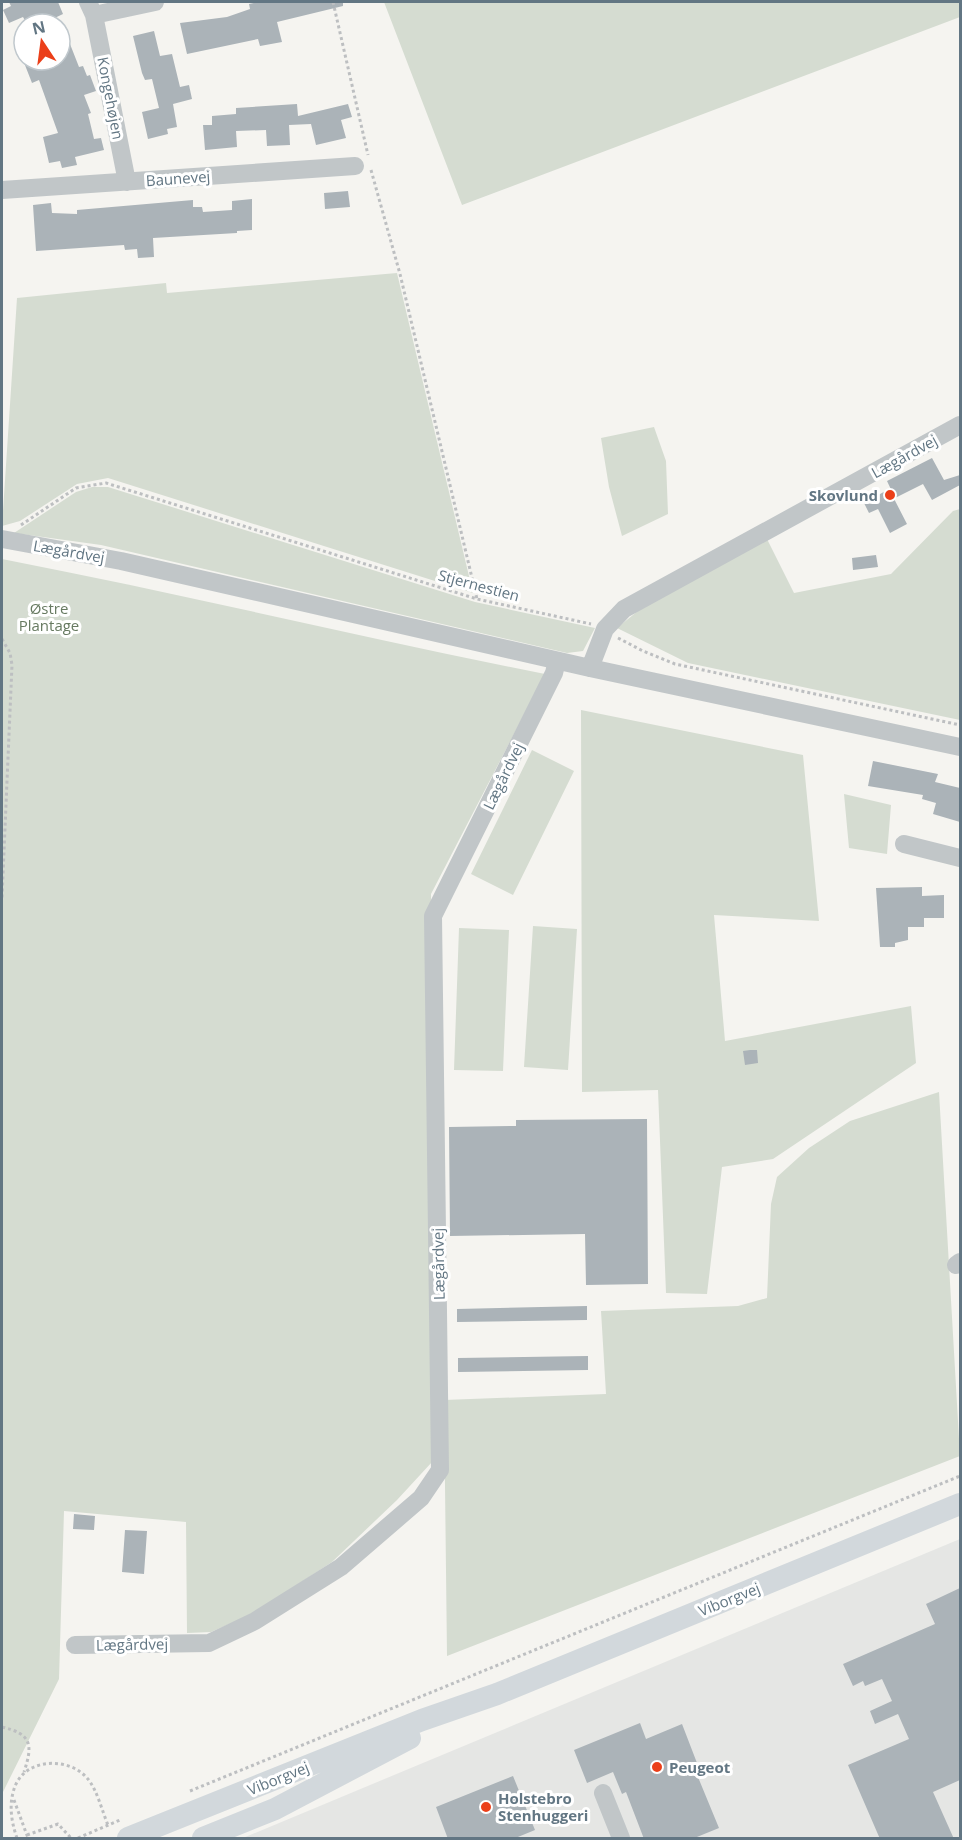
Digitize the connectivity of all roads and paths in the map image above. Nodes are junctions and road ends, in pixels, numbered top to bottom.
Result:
1 (155, 2) edge
2 (333, 2) edge
3 (91, 8) edge
4 (355, 166) dead end
5 (127, 182) junction
6 (2, 190) edge
7 (960, 425) edge
8 (8, 533) edge
9 (477, 599) junction
10 (605, 629) junction
11 (2, 639) edge
12 (557, 661) junction
13 (590, 669) junction
14 (960, 725) edge
15 (960, 747) edge
16 (904, 844) dead end
17 (960, 858) edge
18 (2, 898) edge
19 (960, 1476) edge
20 (960, 1504) edge
21 (75, 1645) dead end
22 (496, 1694) junction
23 (2, 1727) edge
24 (23, 1774) junction
25 (269, 1781) junction
26 (185, 1793) dead end
27 (603, 1793) dead end
28 (14, 1796) junction
29 (130, 1815) dead end
30 (108, 1824) junction
31 (27, 1837) edge
32 (17, 1839) edge
33 (71, 1839) edge
34 (78, 1839) edge
35 (128, 1839) edge
36 (167, 1839) edge
37 (203, 1839) edge
38 (621, 1839) edge

1 - 3 street, Kongehøjen
2 - 9 path
3 - 5 street, Kongehøjen
4 - 5 street, Baunevej
5 - 6 street, Baunevej
7 - 10 street, Lægårdvej
8 - 9 path, Stjernestien
8 - 12 street, Lægårdvej
9 - 10 path, Stjernestien
10 - 13 street, Lægårdvej
10 - 14 path, Stjernestien
11 - 18 path
12 - 13 street, Lægårdvej
12 - 21 street, Lægårdvej
13 - 15 street, Lægårdvej
16 - 17 street
19 - 26 path
20 - 22 main road, Viborgvej
22 - 25 main road, Viborgvej
22 - 37 main road, Viborgvej
23 - 24 path
24 - 28 path
24 - 30 path
25 - 35 main road, Viborgvej
25 - 36 main road
27 - 38 street
28 - 31 path
28 - 32 path
29 - 30 path
30 - 34 path
31 - 33 path

